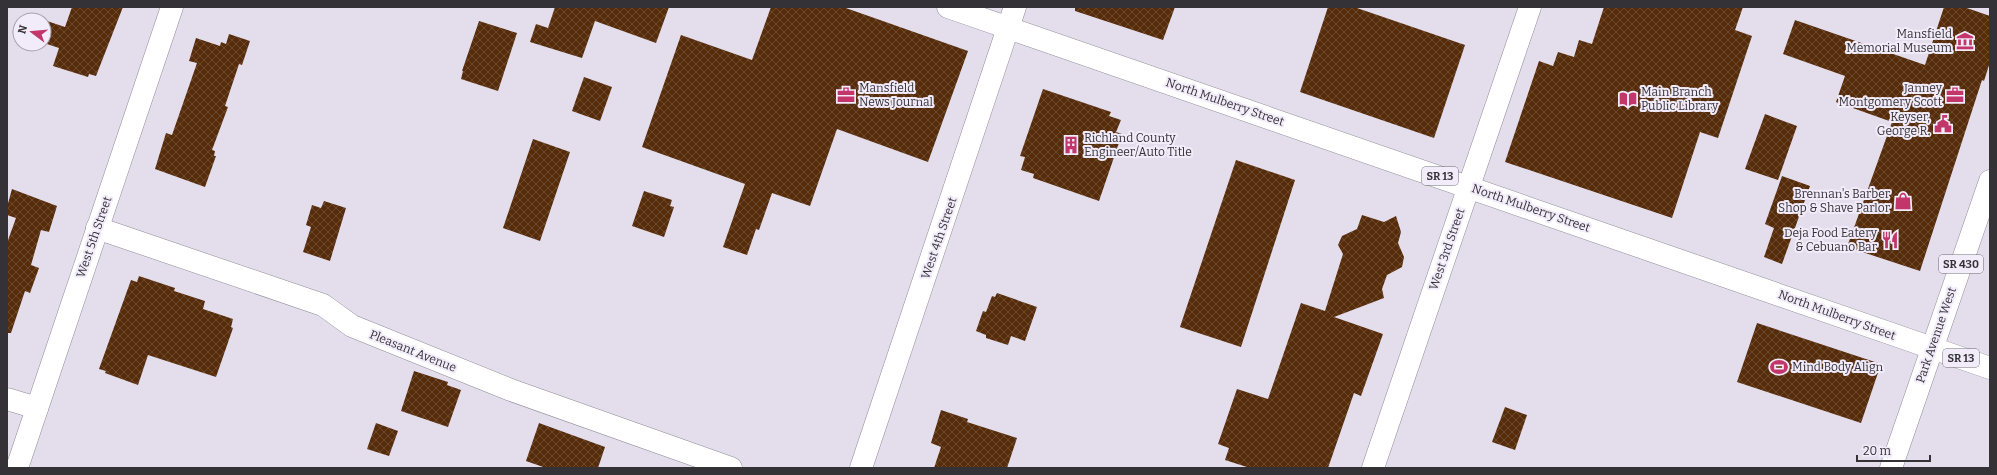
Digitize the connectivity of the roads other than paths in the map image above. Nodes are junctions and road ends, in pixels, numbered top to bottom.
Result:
1 (172, 7) edge
2 (948, 7) edge
3 (1016, 7) edge
4 (1530, 7) edge
5 (1009, 28) junction
6 (1990, 181) edge
7 (1469, 186) junction
8 (98, 228) junction
9 (1931, 348) junction
10 (1990, 368) edge
11 (7, 399) edge
12 (37, 408) junction
13 (17, 468) edge
14 (731, 468) edge
15 (861, 468) edge
16 (1373, 468) edge
17 (1891, 468) edge

1 - 8 main road, West 5th Street
2 - 5 main road, North Mulberry Street / SR 13
3 - 5 main road, West 4th Street
4 - 7 main road, West 3rd Street
5 - 7 main road, North Mulberry Street / SR 13
5 - 15 main road, West 4th Street
6 - 9 main road, Park Avenue West / SR 430
7 - 9 main road, North Mulberry Street / SR 13
7 - 16 main road, West 3rd Street
8 - 12 main road, West 5th Street
8 - 14 main road, Pleasant Avenue
9 - 10 main road, SR 13
9 - 17 main road, Park Avenue West / SR 430
11 - 12 main road
12 - 13 main road, West 5th Street

